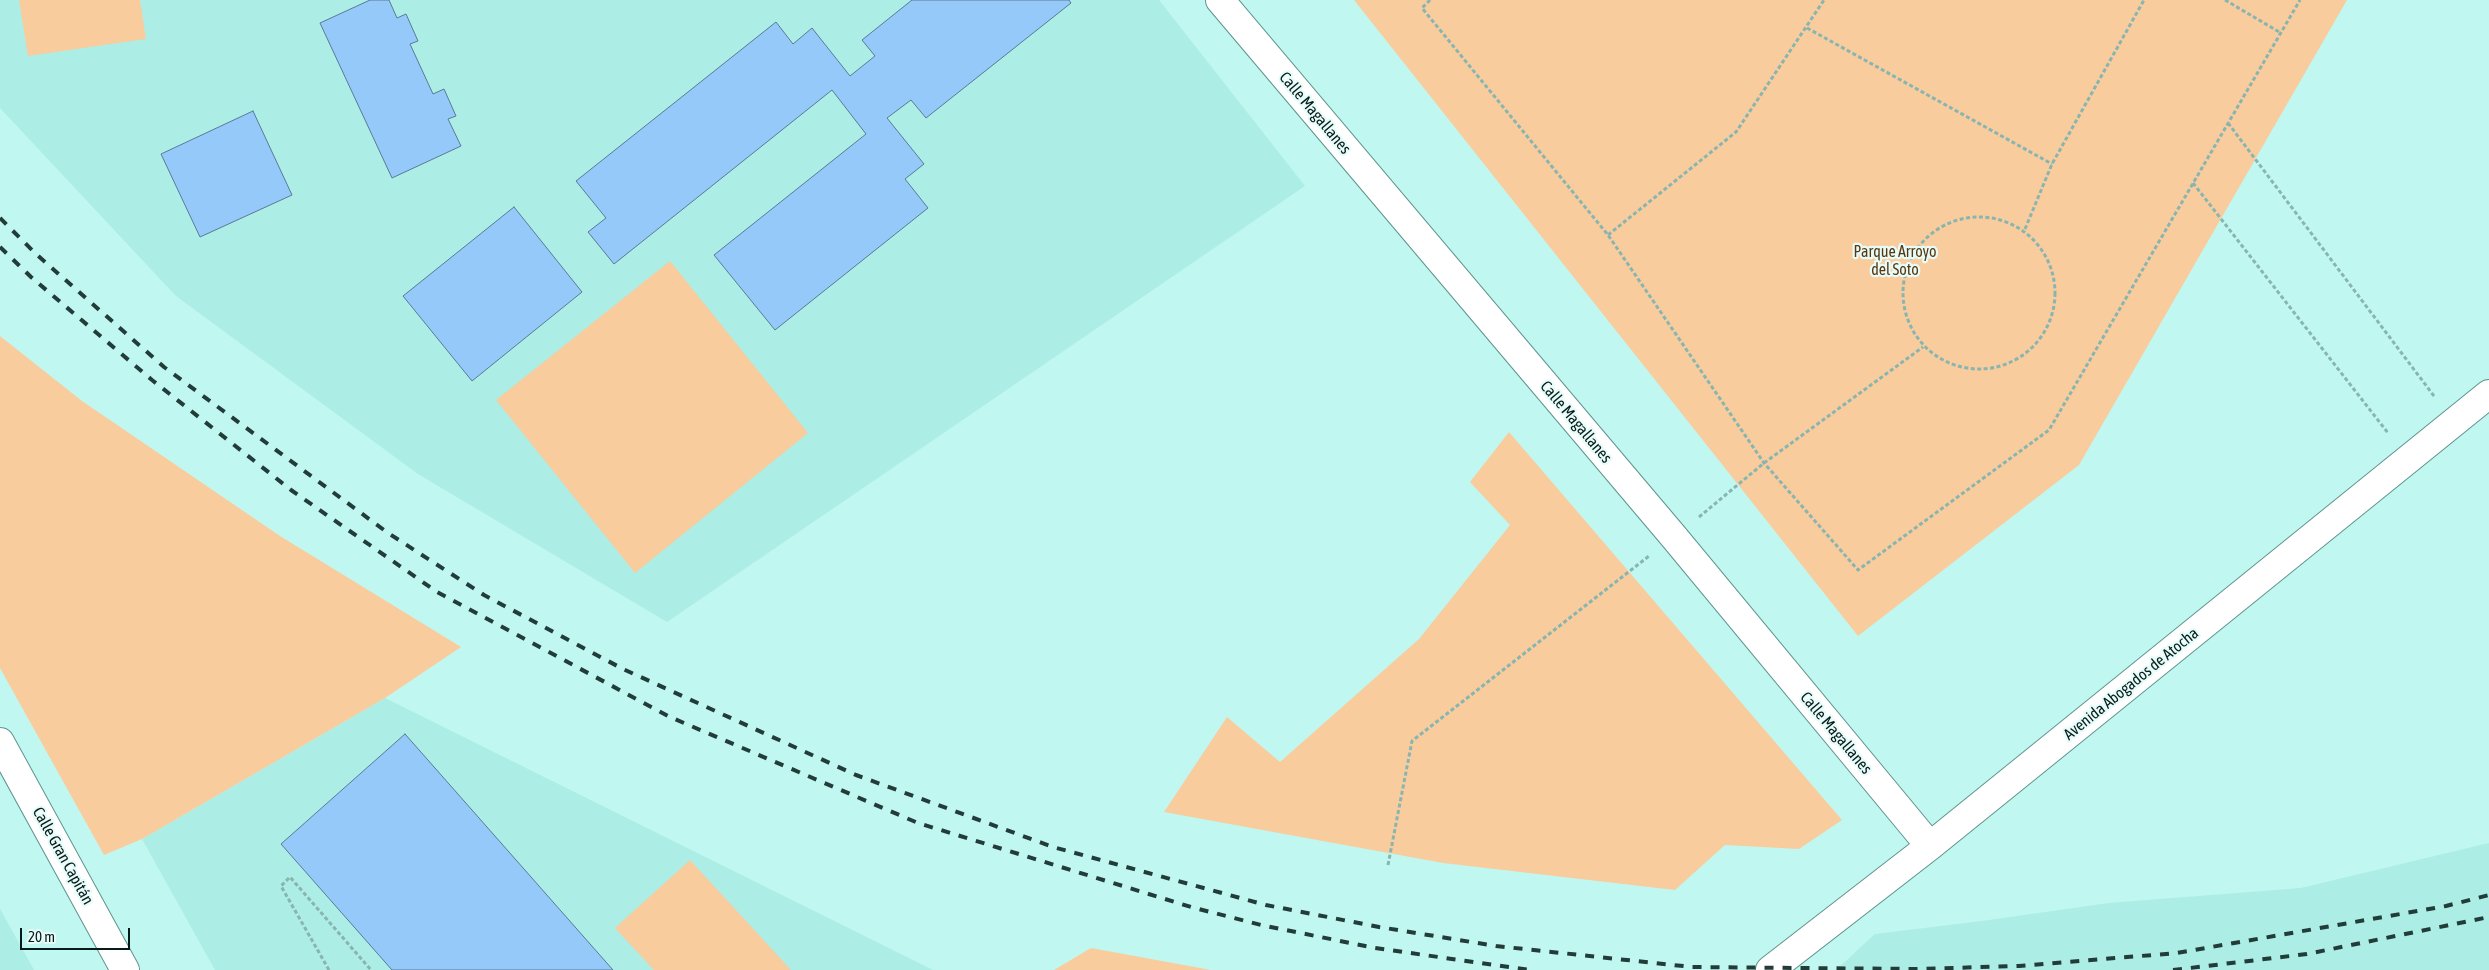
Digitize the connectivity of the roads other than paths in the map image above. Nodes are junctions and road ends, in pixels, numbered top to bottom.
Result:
1 (1220, 0) edge
2 (2489, 394) edge
3 (2, 752) edge
4 (1930, 846) junction
5 (125, 970) edge
6 (1770, 970) edge

1 - 4 street, Calle Magallanes
2 - 4 street, Avenida Abogados de Atocha
3 - 5 street, Calle Gran Capitán
4 - 6 street, Avenida Abogados de Atocha

